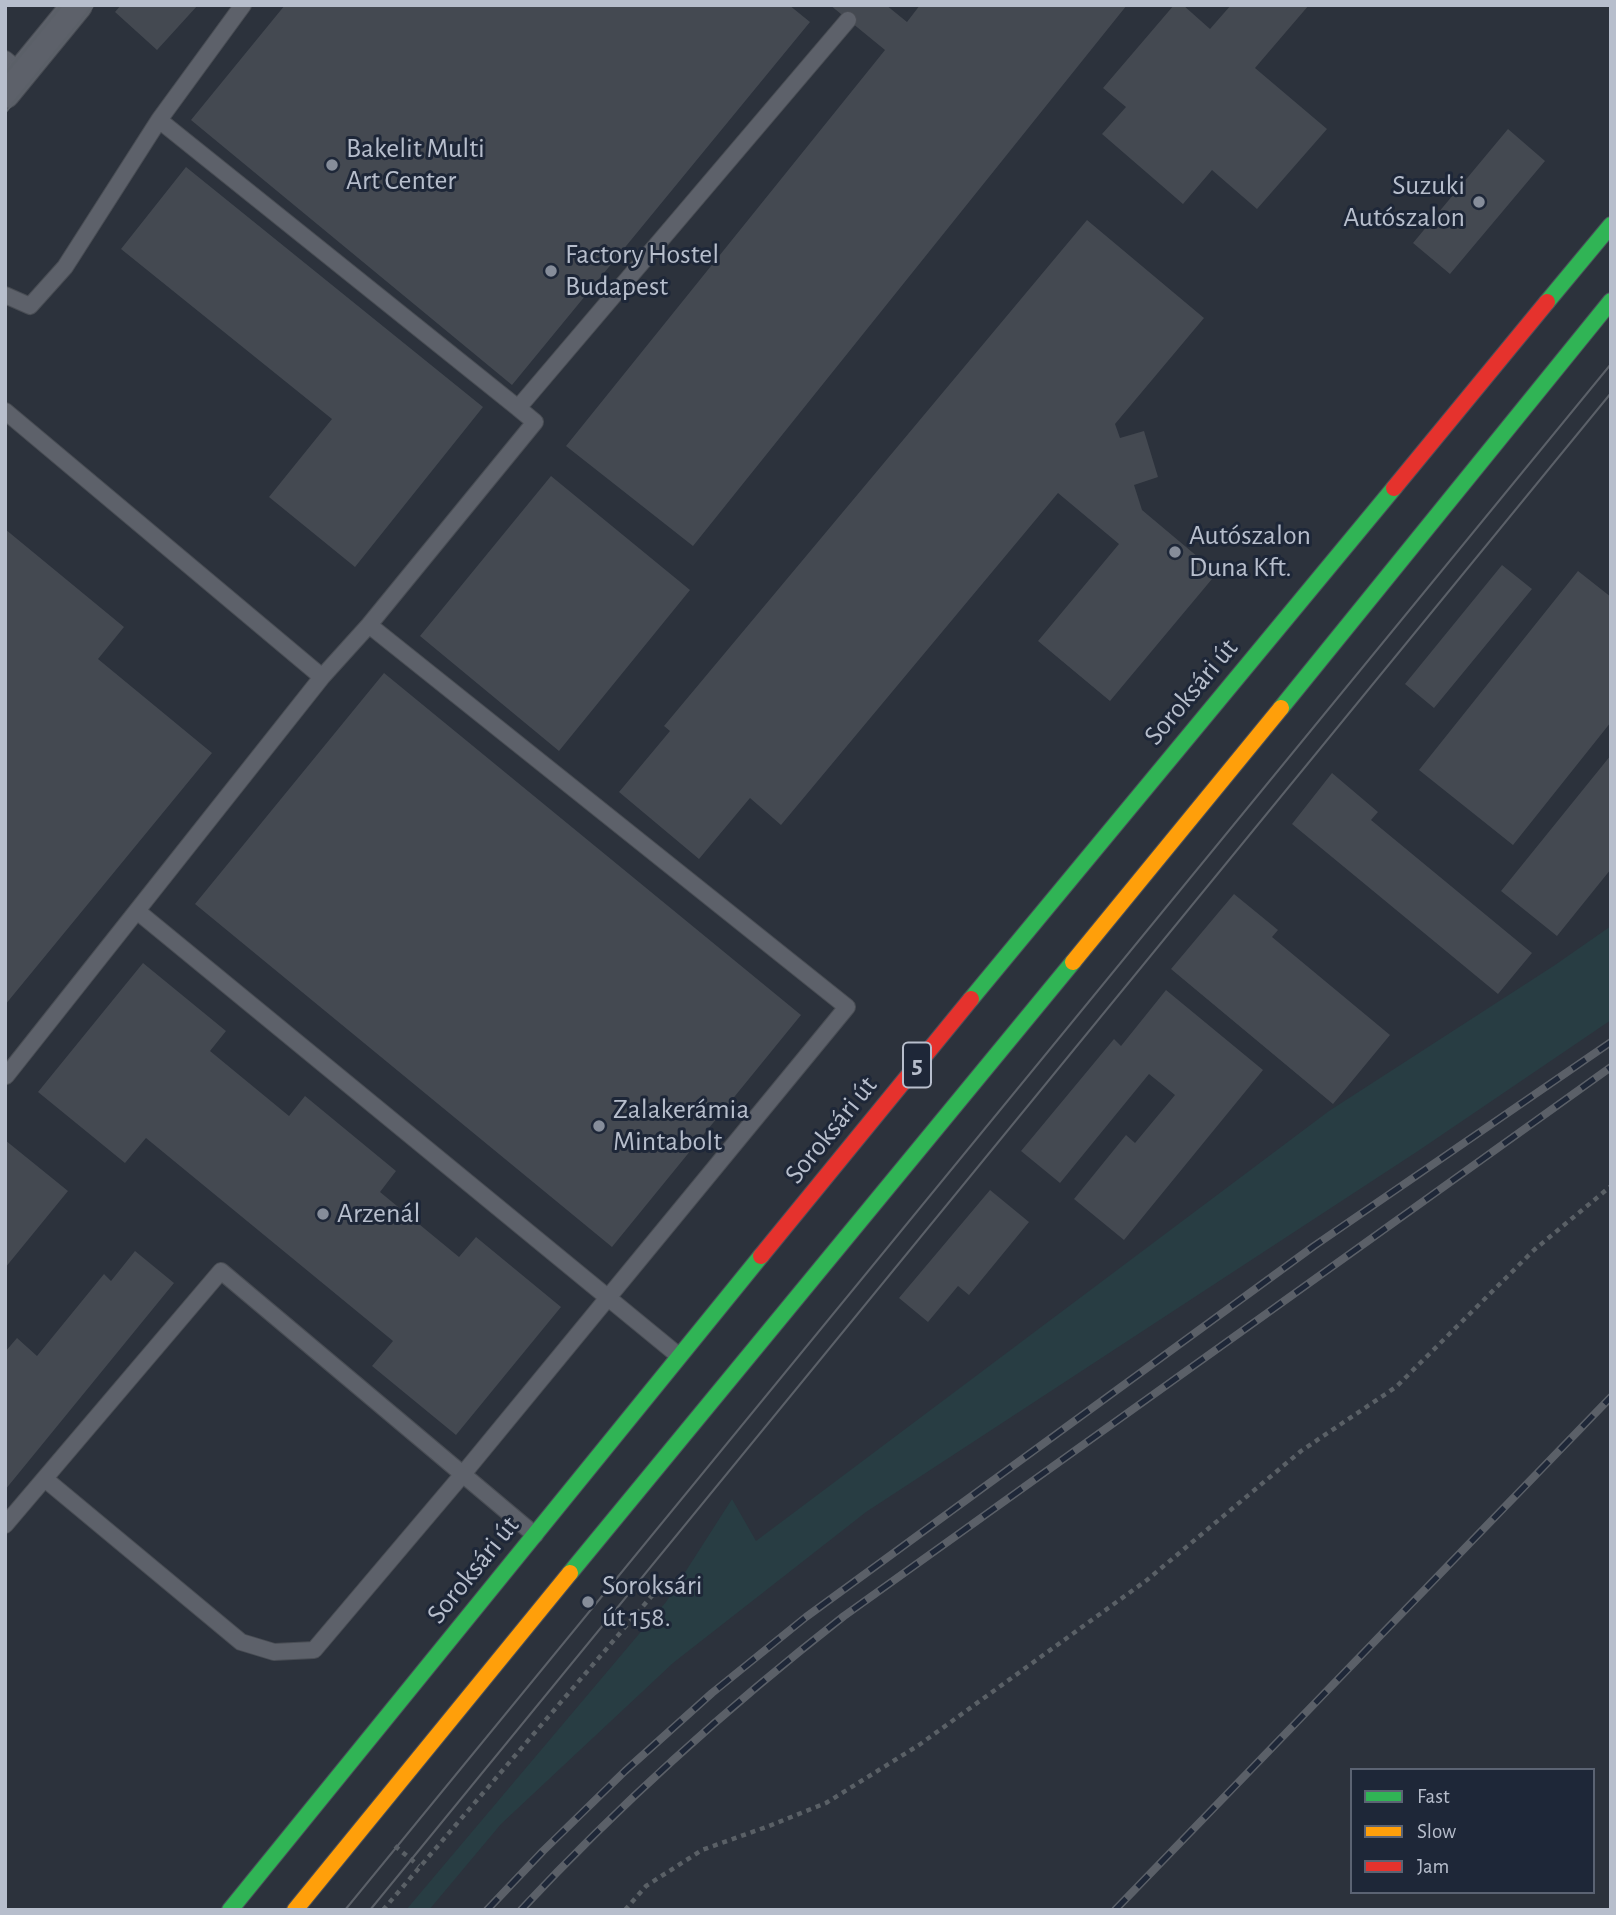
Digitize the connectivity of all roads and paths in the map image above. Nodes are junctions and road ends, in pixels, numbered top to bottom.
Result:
1 (77, 5) edge
2 (243, 5) edge
3 (848, 20) dead end
4 (11, 75) edge
5 (159, 120) junction
6 (1611, 225) edge
7 (5, 295) edge
8 (1611, 301) edge
9 (518, 408) junction
10 (5, 411) edge
11 (369, 625) junction
12 (322, 677) junction
13 (137, 911) junction
14 (6, 1076) edge
15 (1611, 1186) edge
16 (608, 1299) junction
17 (679, 1356) junction
18 (463, 1475) junction
19 (45, 1479) junction
20 (5, 1525) edge
21 (535, 1535) junction
22 (656, 1591) dead end
23 (390, 1842) dead end
24 (419, 1866) junction
25 (230, 1910) edge
26 (295, 1910) edge
27 (383, 1910) edge
28 (625, 1910) edge

1 - 4 street
2 - 5 lane
3 - 9 lane
5 - 7 lane
5 - 9 lane
6 - 17 main road, Soroksári út / 5
8 - 26 main road, 5
9 - 11 lane
10 - 12 lane
11 - 12 lane
11 - 16 lane
12 - 13 lane
13 - 14 lane
13 - 16 lane
15 - 28 path
16 - 17 lane
16 - 18 lane
17 - 21 main road, Soroksári út / 5
18 - 19 lane
18 - 19 lane
18 - 21 lane
19 - 20 lane
21 - 25 main road, Soroksári út / 5
22 - 24 path
23 - 24 path
24 - 27 path

